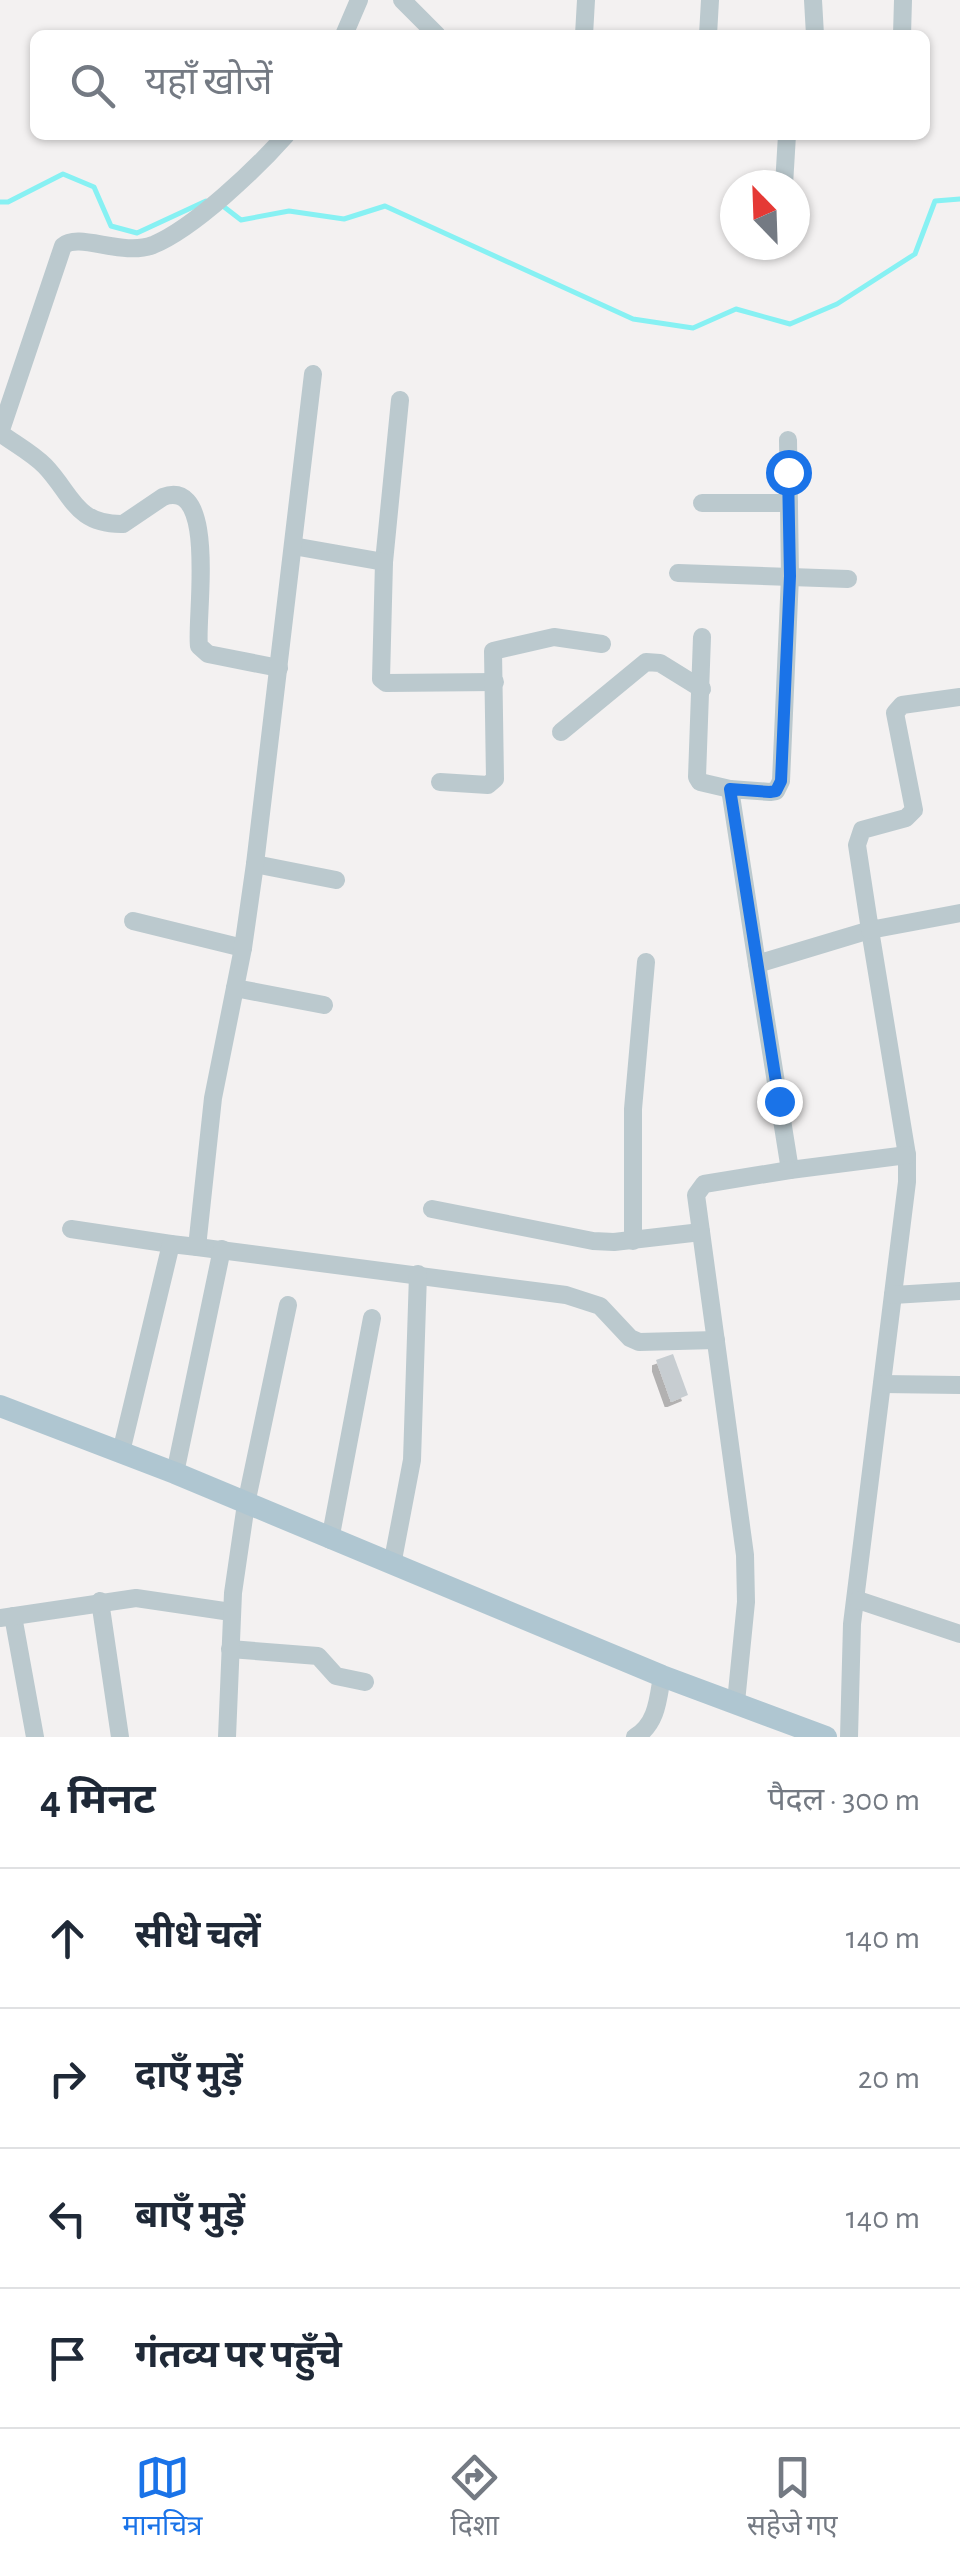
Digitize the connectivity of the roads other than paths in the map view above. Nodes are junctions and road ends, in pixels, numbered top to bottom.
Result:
1 (360, 0) edge
2 (402, 0) edge
3 (586, 0) edge
4 (710, 0) edge
5 (813, 0) edge
6 (902, 0) edge
7 (346, 30) edge
8 (432, 30) edge
9 (584, 30) edge
10 (708, 30) edge
11 (815, 30) edge
12 (902, 30) edge
13 (282, 140) edge
14 (787, 140) edge
15 (785, 170) edge
16 (313, 374) dead end
17 (400, 400) dead end
18 (788, 440) dead end
19 (702, 503) dead end
20 (789, 503) junction
21 (293, 546) junction
22 (384, 562) junction
23 (678, 573) dead end
24 (790, 576) junction
25 (848, 579) dead end
26 (702, 637) dead end
27 (602, 644) dead end
28 (278, 668) junction
29 (495, 682) junction
30 (702, 689) junction
31 (960, 697) edge
32 (561, 732) dead end
33 (440, 782) dead end
34 (730, 789) junction
35 (255, 864) junction
36 (336, 880) dead end
37 (960, 913) edge
38 (133, 922) dead end
39 (870, 930) junction
40 (243, 948) junction
41 (646, 962) dead end
42 (757, 964) junction
43 (236, 988) junction
44 (324, 1005) dead end
45 (907, 1155) junction
46 (790, 1170) junction
47 (432, 1209) dead end
48 (72, 1229) dead end
49 (701, 1232) junction
50 (634, 1240) junction
51 (171, 1244) junction
52 (197, 1248) junction
53 (222, 1249) junction
54 (418, 1274) junction
55 (960, 1290) edge
56 (892, 1295) junction
57 (288, 1305) dead end
58 (372, 1318) dead end
59 (716, 1340) junction
60 (882, 1384) junction
61 (960, 1385) edge
62 (0, 1406) edge
63 (121, 1452) junction
64 (174, 1473) junction
65 (246, 1504) junction
66 (330, 1540) junction
67 (392, 1566) junction
68 (858, 1600) junction
69 (100, 1601) junction
70 (231, 1612) junction
71 (6, 1617) edge
72 (960, 1634) edge
73 (230, 1649) junction
74 (662, 1676) junction
75 (365, 1682) dead end
76 (736, 1702) junction
77 (35, 1737) edge
78 (120, 1737) edge
79 (228, 1737) edge
80 (635, 1737) edge
81 (826, 1737) edge
82 (849, 1737) edge

1 - 7 street
2 - 8 street
3 - 9 street
4 - 10 street
5 - 11 street
6 - 12 street
13 - 28 street
14 - 15 street
16 - 21 street
17 - 22 street
18 - 20 street
19 - 20 street
20 - 24 street
21 - 22 street
21 - 28 street
22 - 29 street
23 - 24 street
24 - 25 street
24 - 34 street
26 - 30 street
27 - 29 street
28 - 35 street
29 - 33 street
30 - 32 street
30 - 34 street
31 - 39 street
34 - 42 street
35 - 36 street
35 - 40 street
37 - 39 street
38 - 40 street
39 - 42 street
39 - 45 street
40 - 43 street
41 - 50 street
42 - 46 street
43 - 44 street
43 - 52 street
45 - 46 street
45 - 56 street
46 - 49 street
47 - 50 street
48 - 51 street
49 - 50 street
49 - 59 street
51 - 52 street
51 - 63 street
52 - 53 street
53 - 54 street
53 - 64 street
54 - 59 street
54 - 67 street
55 - 56 street
56 - 60 street
57 - 65 street
58 - 66 street
59 - 76 street
60 - 61 street
60 - 68 street
62 - 63 main road
63 - 64 main road
64 - 65 main road
65 - 66 main road
65 - 70 street
66 - 67 main road
67 - 74 main road
68 - 72 street
68 - 82 street
69 - 70 street
69 - 71 street
69 - 78 street
70 - 73 street
71 - 77 street
73 - 75 street
73 - 79 street
74 - 76 main road
74 - 80 street
76 - 81 main road

